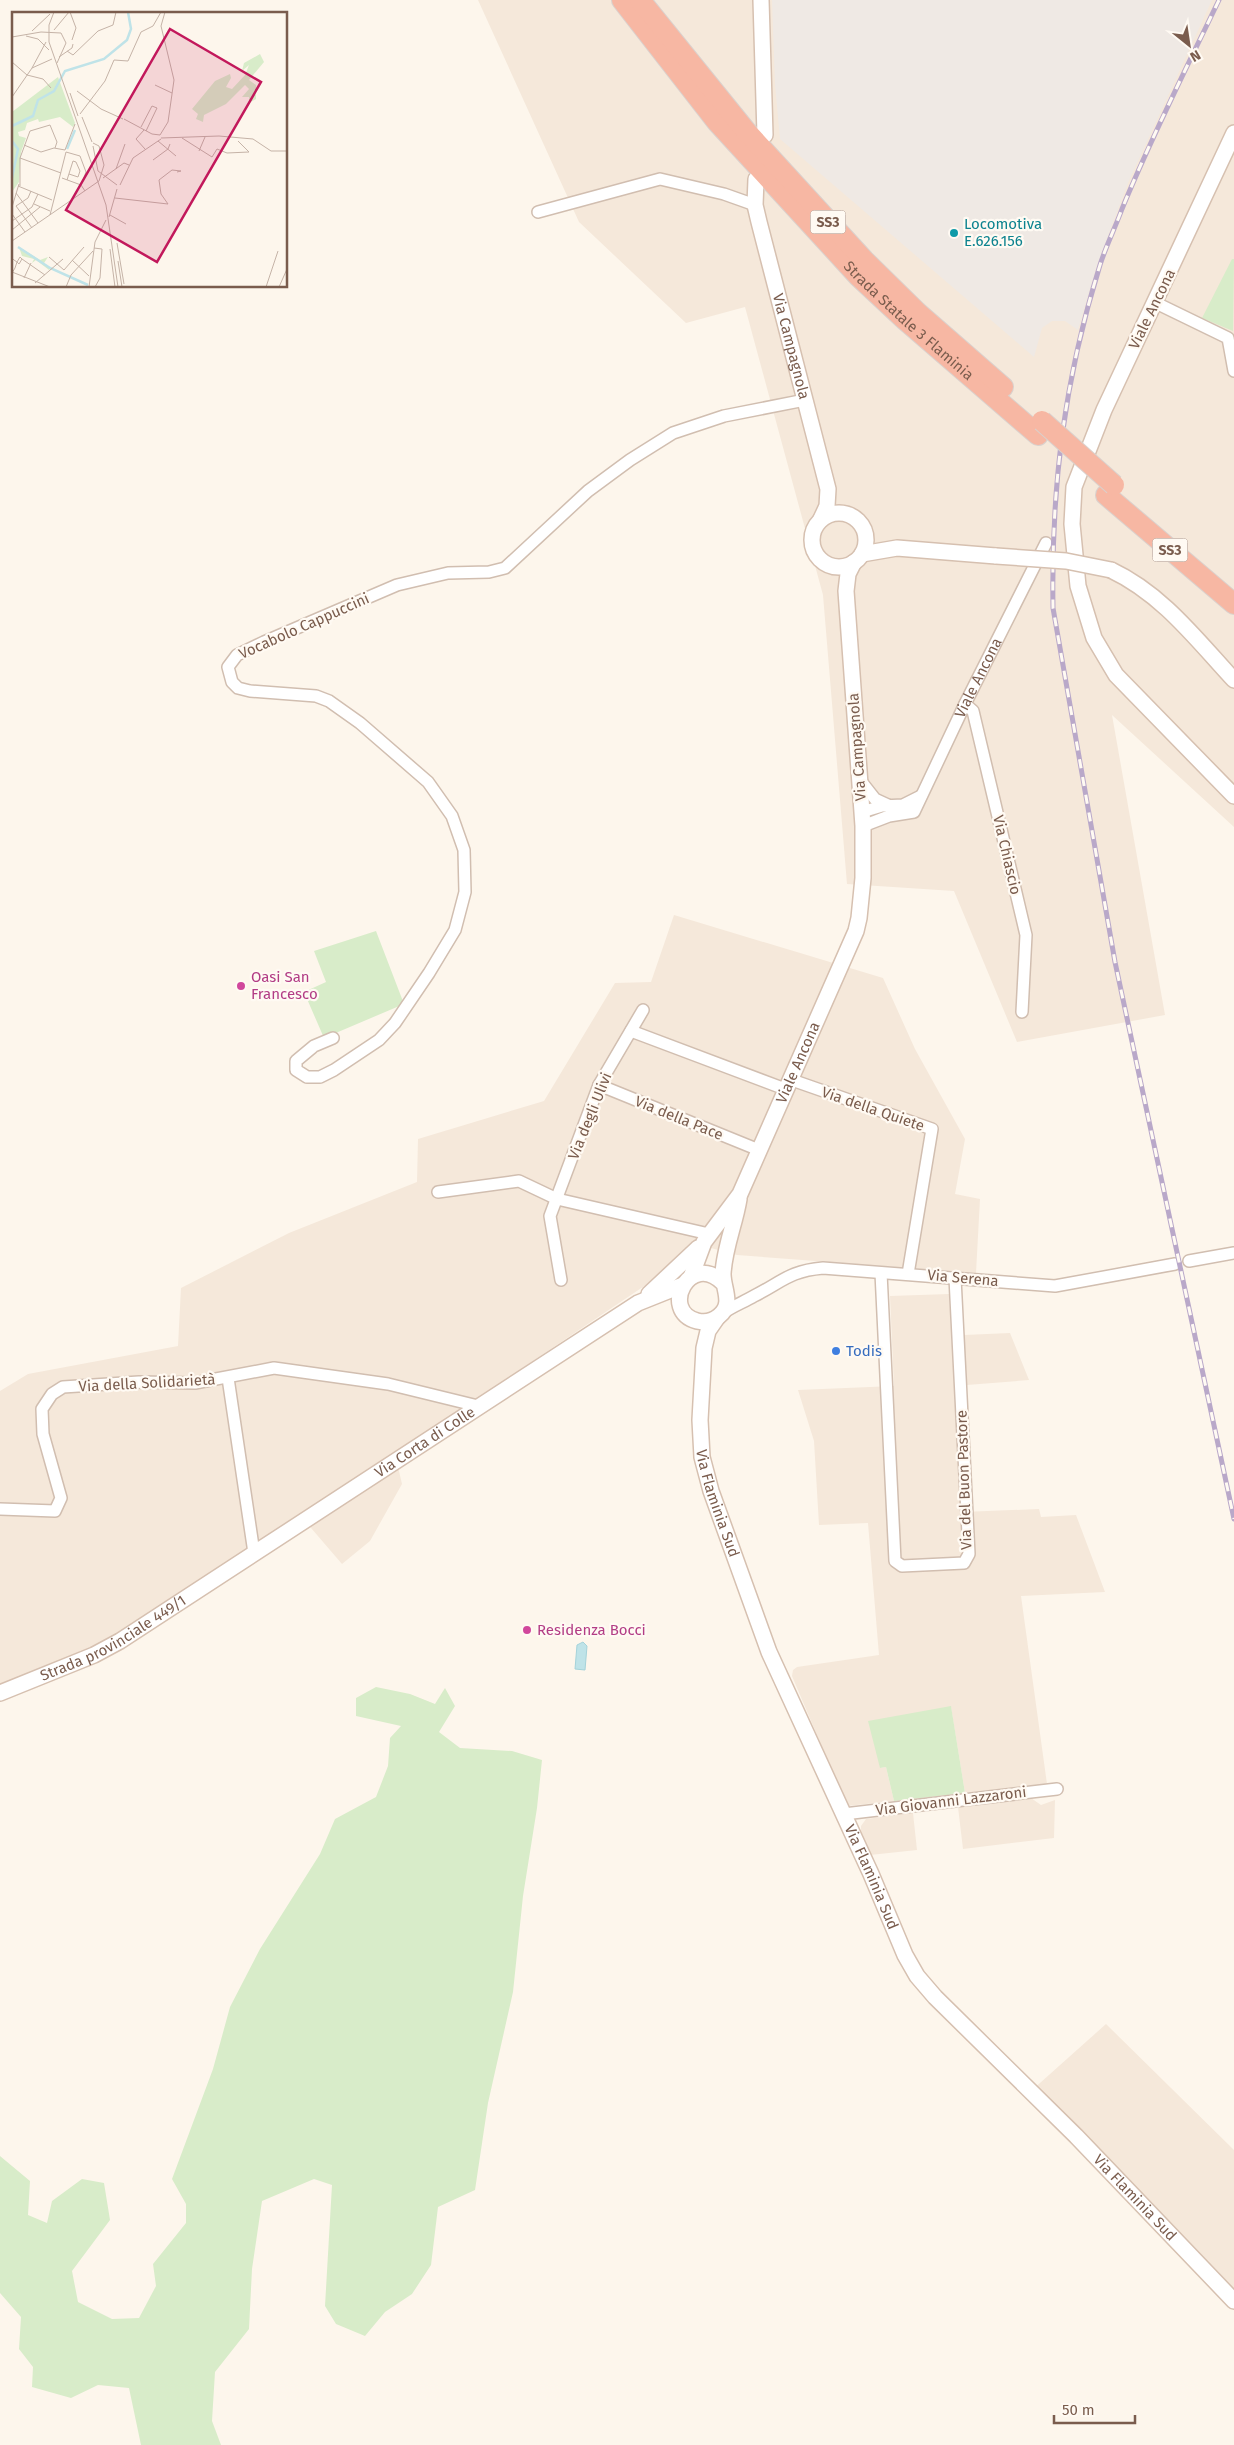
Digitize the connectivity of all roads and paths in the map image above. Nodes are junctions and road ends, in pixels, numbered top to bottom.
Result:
1 (610, 0) edge
2 (622, 0) edge
3 (640, 0) edge
4 (651, 0) edge
5 (761, 0) edge
6 (719, 98) junction
7 (717, 122) junction
8 (1234, 134) edge
9 (765, 135) dead end
10 (756, 179) dead end
11 (755, 204) junction
12 (538, 212) dead end
13 (1156, 303) junction
14 (1231, 337) edge
15 (1234, 371) edge
16 (805, 400) junction
17 (1040, 428) junction
18 (828, 489) junction
19 (1110, 490) junction
20 (850, 516) junction
21 (821, 520) junction
22 (865, 536) junction
23 (1046, 543) dead end
24 (897, 548) junction
25 (858, 558) junction
26 (834, 567) junction
27 (1234, 586) edge
28 (846, 591) junction
29 (1234, 604) edge
30 (1234, 680) edge
31 (965, 704) junction
32 (859, 778) junction
33 (921, 796) junction
34 (1234, 796) edge
35 (888, 805) junction
36 (914, 812) joint
37 (862, 819) junction
38 (856, 931) joint
39 (643, 1010) dead end
40 (1022, 1012) dead end
41 (631, 1031) junction
42 (333, 1038) dead end
43 (787, 1084) junction
44 (599, 1086) junction
45 (759, 1150) junction
46 (438, 1192) dead end
47 (740, 1194) junction
48 (556, 1199) junction
49 (732, 1233) junction
50 (710, 1234) junction
51 (1234, 1253) edge
52 (1189, 1261) dead end
53 (1175, 1264) dead end
54 (882, 1273) junction
55 (908, 1274) junction
56 (955, 1278) junction
57 (561, 1280) dead end
58 (687, 1281) junction
59 (725, 1286) junction
60 (756, 1296) junction
61 (633, 1306) junction
62 (681, 1308) junction
63 (720, 1315) junction
64 (694, 1320) junction
65 (704, 1348) junction
66 (228, 1378) junction
67 (478, 1406) junction
68 (0, 1509) edge
69 (254, 1553) junction
70 (222, 1574) joint
71 (0, 1693) edge
72 (1057, 1789) dead end
73 (844, 1814) junction
74 (1234, 2301) edge

1 - 7 highway
2 - 7 highway, Strada Statale 3 Flaminia / SS3
3 - 6 highway, Strada Statale 3 Flaminia / SS3
4 - 6 highway
5 - 9 main road
6 - 17 highway, Strada Statale 3 Flaminia / SS3
7 - 17 highway, Strada Statale 3 Flaminia / SS3
8 - 13 main road, Viale Ancona
10 - 11 main road, Via Campagnola
11 - 12 street
11 - 16 main road, Via Campagnola
13 - 14 street
13 - 34 main road, Viale Ancona
14 - 15 street
16 - 18 main road, Via Campagnola
16 - 42 street, Vocabolo Cappuccini
17 - 19 highway, Strada Statale 3 Flaminia / SS3, bridge
18 - 20 main road, Via Campagnola
18 - 21 main road, Via Campagnola
19 - 27 highway, Strada Statale 3 Flaminia / SS3
19 - 29 highway, Strada Statale 3 Flaminia / SS3
20 - 21 main road
20 - 22 main road, Via Campagnola
21 - 26 main road, Via Campagnola
22 - 24 main road
22 - 25 main road, Via Campagnola
23 - 31 street, Viale Ancona
24 - 25 main road
24 - 30 main road, bridge
25 - 26 main road
25 - 28 main road, Via Campagnola
26 - 28 main road, Via Campagnola
28 - 32 main road, Via Campagnola
31 - 33 street, Viale Ancona
31 - 40 street, Via Chiascio
32 - 35 street
32 - 37 main road, Via Campagnola
33 - 35 street, Via Campagnola
33 - 36 street, Viale Ancona
35 - 37 street, Via Campagnola
36 - 37 street, Via Campagnola
37 - 38 main road, Via Campagnola
38 - 43 main road, Viale Ancona
39 - 41 street, Via degli Ulivi
41 - 43 street
41 - 44 street, Via degli Ulivi
43 - 45 main road, Viale Ancona
43 - 55 street, Via della Quiete
44 - 45 street, Via della Pace
44 - 48 street, Via degli Ulivi
45 - 47 main road, Viale Ancona
46 - 48 street
47 - 49 main road, Viale Ancona
47 - 50 main road, Viale Ancona
48 - 50 street
48 - 57 street, Via degli Ulivi
49 - 50 main road
49 - 59 main road, Viale Ancona
50 - 58 main road, Viale Ancona
50 - 61 main road, Viale Ancona
51 - 52 street
53 - 56 street, Via Serena
54 - 55 street, Via Serena
54 - 56 street, Via del Buon Pastore
54 - 60 street, Via Serena
55 - 56 street, Via Serena
58 - 59 main road
58 - 61 main road, Via Corta di Colle
58 - 62 main road
59 - 60 street
59 - 63 main road, Via Flaminia Sud
60 - 63 street, Via Serena
61 - 62 main road, Via Corta di Colle
61 - 67 main road, Via Corta di Colle
62 - 64 main road, Via Flaminia Sud
63 - 64 main road
63 - 65 main road, Via Flaminia Sud
64 - 65 main road, Via Flaminia Sud
65 - 73 main road, Via Flaminia Sud
66 - 67 street, Via della Solidarietà
66 - 68 street, Via della Solidarietà
66 - 69 street
67 - 69 main road, Via Corta di Colle
69 - 70 main road, Via Corta di Colle
70 - 71 main road, Strada provinciale 449/1
72 - 73 street, Via Giovanni Lazzaroni
73 - 74 main road, Via Flaminia Sud

